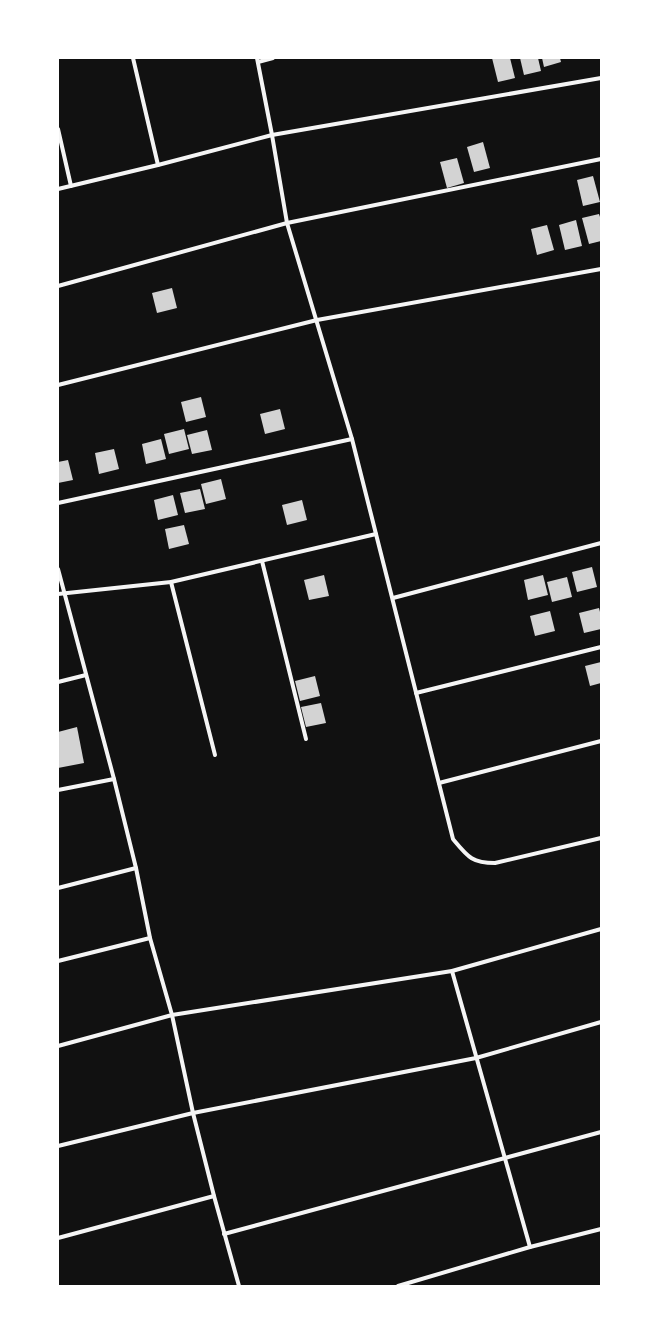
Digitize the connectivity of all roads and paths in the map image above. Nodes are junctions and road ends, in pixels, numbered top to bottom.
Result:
1 (133, 58) edge
2 (273, 58) edge
3 (257, 60) edge
4 (601, 78) edge
5 (58, 130) edge
6 (272, 135) junction
7 (601, 159) edge
8 (158, 165) junction
9 (71, 186) junction
10 (58, 189) edge
11 (287, 223) junction
12 (601, 269) edge
13 (58, 286) edge
14 (317, 320) junction
15 (58, 385) edge
16 (352, 439) junction
17 (58, 503) edge
18 (376, 534) junction
19 (601, 543) edge
20 (262, 561) junction
21 (58, 569) edge
22 (171, 582) junction
23 (64, 593) junction
24 (58, 594) edge
25 (392, 598) junction
26 (601, 647) edge
27 (86, 675) junction
28 (58, 682) edge
29 (416, 693) junction
30 (306, 739) dead end
31 (601, 741) edge
32 (216, 755) dead end
33 (114, 779) junction
34 (439, 783) junction
35 (58, 790) edge
36 (601, 838) edge
37 (136, 868) junction
38 (58, 888) edge
39 (601, 930) edge
40 (150, 938) junction
41 (58, 962) edge
42 (452, 972) junction
43 (172, 1015) junction
44 (601, 1022) edge
45 (58, 1046) edge
46 (476, 1058) junction
47 (193, 1113) junction
48 (601, 1132) edge
49 (58, 1146) edge
50 (505, 1159) junction
51 (214, 1196) junction
52 (601, 1229) edge
53 (224, 1234) junction
54 (58, 1238) edge
55 (530, 1247) junction
56 (239, 1286) edge
57 (398, 1286) edge

1 - 8 street
2 - 3 street
3 - 6 street
4 - 6 street
5 - 9 street
6 - 8 street
6 - 11 street
7 - 11 street
8 - 9 street
9 - 10 street
11 - 13 street
11 - 14 street
12 - 14 street
14 - 15 street
14 - 16 street
16 - 17 street
16 - 18 street
18 - 20 street
18 - 25 street
19 - 25 street
20 - 22 street
20 - 30 street
21 - 23 street
22 - 23 street
22 - 32 street
23 - 24 street
23 - 27 street
25 - 29 street
26 - 29 street
27 - 28 street
27 - 33 street
29 - 34 street
31 - 34 street
33 - 35 street
33 - 37 street
34 - 36 street
37 - 38 street
37 - 40 street
39 - 42 street
40 - 41 street
40 - 43 street
42 - 43 street
42 - 46 street
43 - 45 street
43 - 47 street
44 - 46 street
46 - 47 street
46 - 50 street
47 - 49 street
47 - 51 street
48 - 50 street
50 - 53 street
50 - 55 street
51 - 53 street
51 - 54 street
52 - 55 street
53 - 56 street
55 - 57 street

